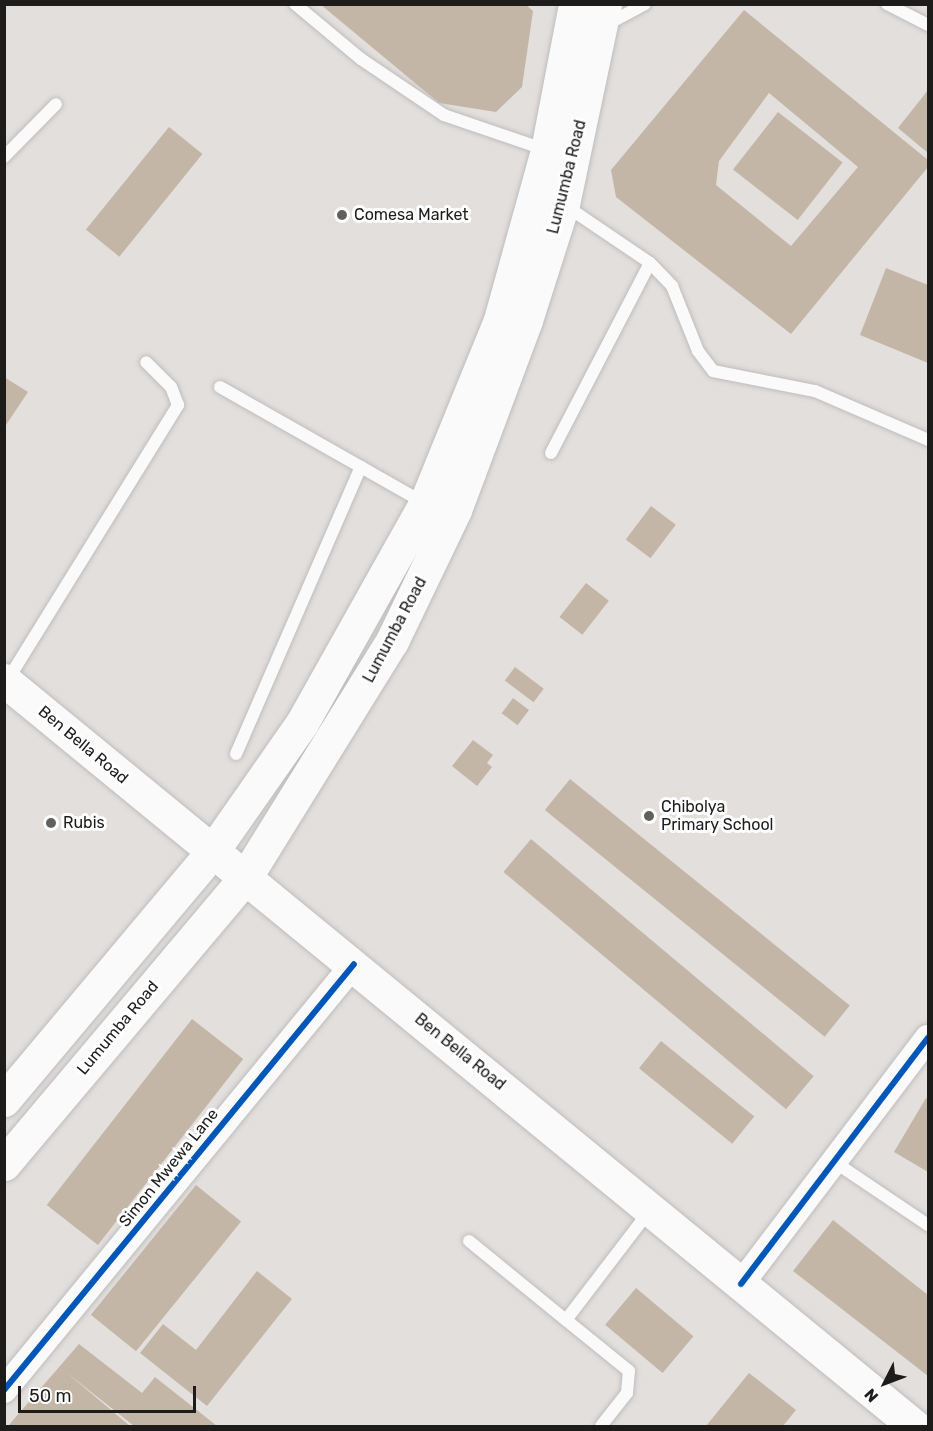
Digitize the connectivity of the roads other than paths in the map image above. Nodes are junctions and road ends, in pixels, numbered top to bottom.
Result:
1 (295, 4) edge
2 (575, 4) edge
3 (645, 4) edge
4 (887, 4) edge
5 (604, 16) edge
6 (928, 25) edge
7 (56, 104) dead end
8 (548, 150) junction
9 (4, 157) edge
10 (563, 204) junction
11 (650, 263) junction
12 (146, 362) dead end
13 (220, 387) dead end
14 (928, 440) edge
15 (551, 453) dead end
16 (361, 468) junction
17 (425, 504) junction
18 (6, 681) edge
19 (236, 753) dead end
20 (212, 852) junction
21 (245, 878) junction
22 (354, 964) junction
23 (928, 1038) edge
24 (4, 1100) edge
25 (833, 1161) junction
26 (4, 1164) edge
27 (650, 1209) junction
28 (928, 1225) edge
29 (470, 1241) dead end
30 (741, 1284) junction
31 (566, 1320) junction
32 (4, 1389) edge
33 (601, 1426) edge
34 (914, 1426) edge

1 - 8 lane
2 - 8 main road, Lumumba Road
3 - 5 lane
4 - 6 lane
5 - 10 main road, Lumumba Road
7 - 9 lane
8 - 17 main road, Lumumba Road
10 - 11 lane
10 - 21 main road, Lumumba Road
11 - 14 lane
11 - 15 lane
12 - 18 lane
13 - 16 lane
16 - 17 lane
16 - 19 lane
17 - 20 main road, Lumumba Road
18 - 20 main road, Ben Bella Road
20 - 21 main road, Ben Bella Road
20 - 24 main road, Lumumba Road
21 - 22 main road, Ben Bella Road
21 - 26 main road, Lumumba Road
22 - 27 main road, Ben Bella Road
22 - 32 street, Simon Mwewa Lane
23 - 25 street
25 - 28 lane
25 - 30 street
27 - 30 main road, Ben Bella Road
27 - 31 lane
29 - 31 lane
30 - 34 main road, Ben Bella Road
31 - 33 lane

